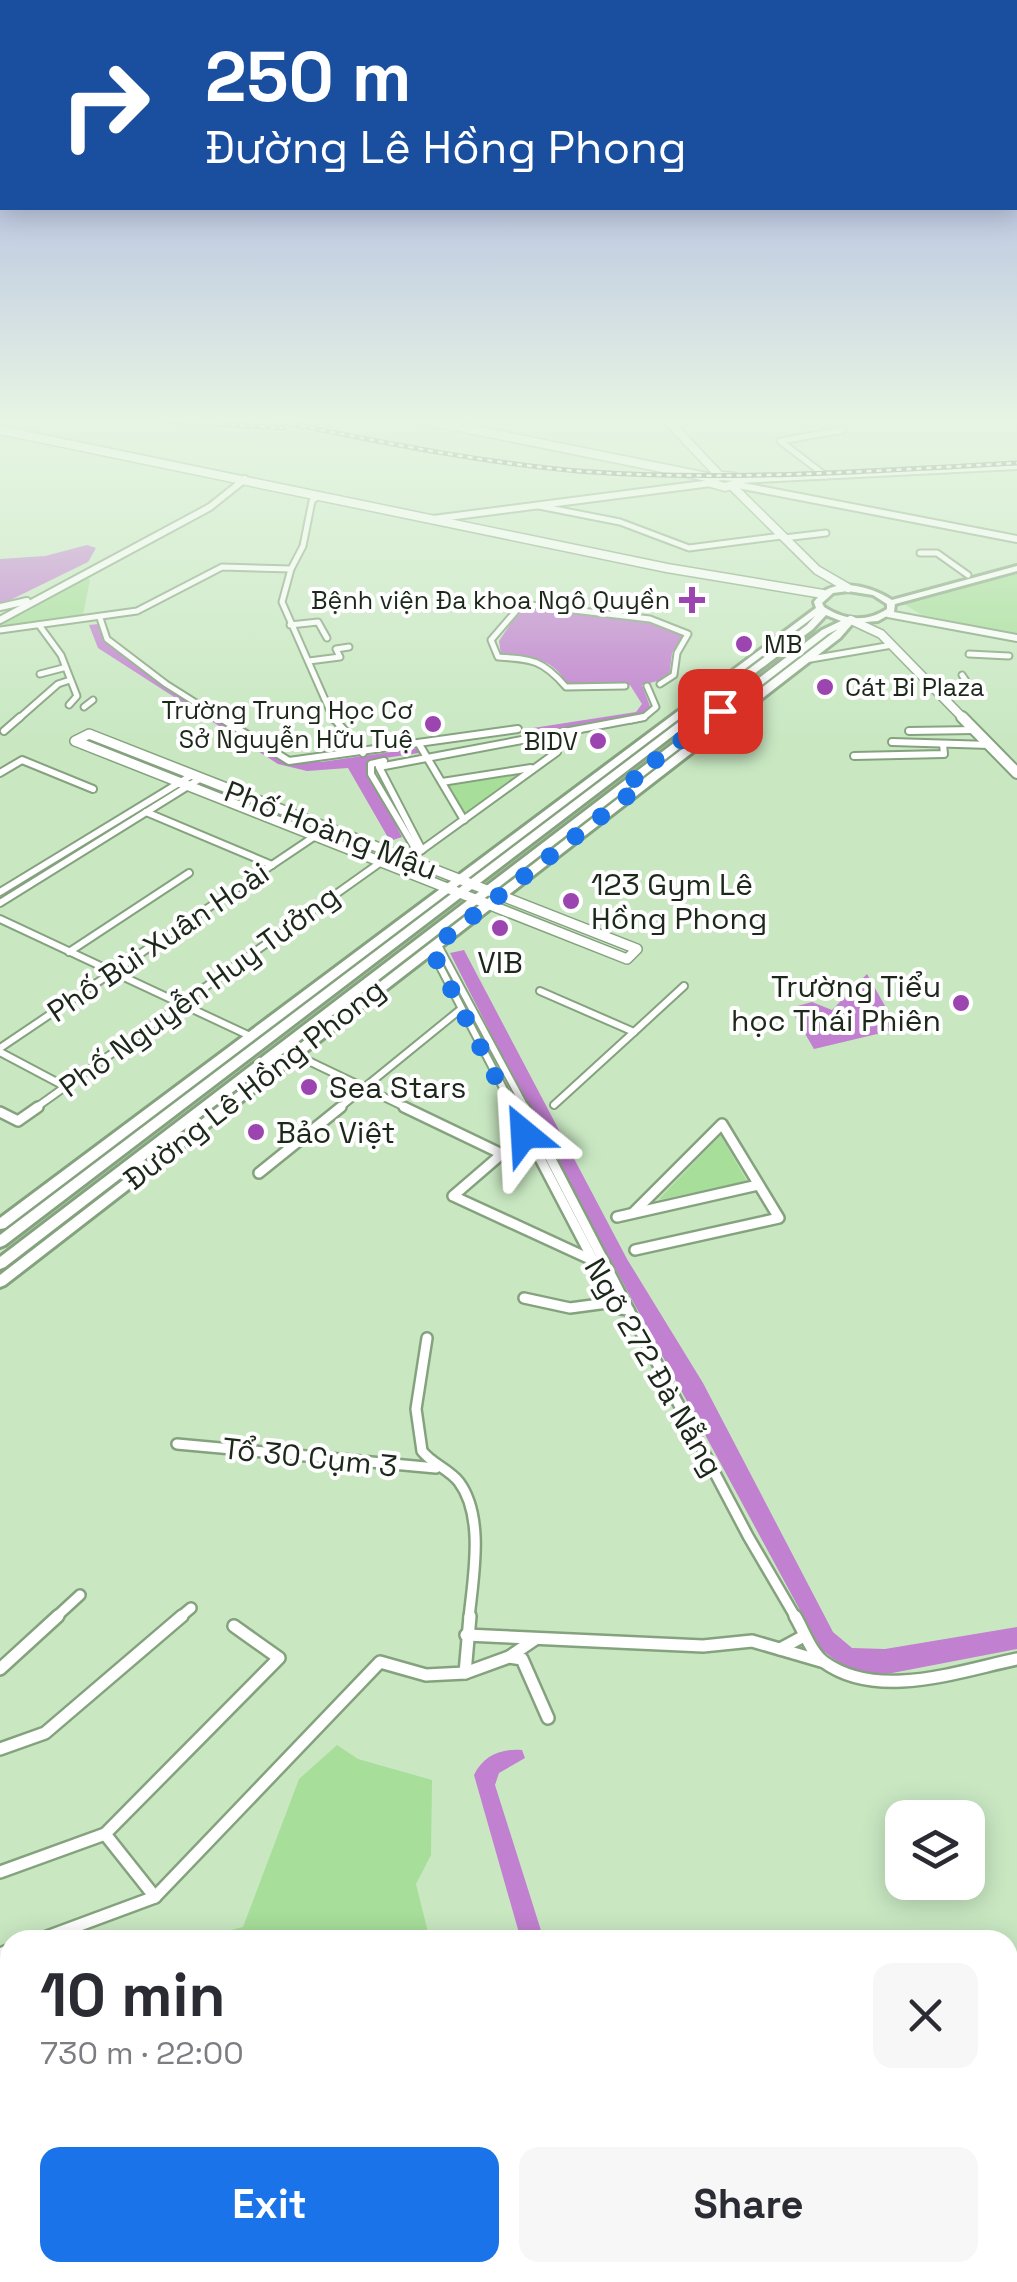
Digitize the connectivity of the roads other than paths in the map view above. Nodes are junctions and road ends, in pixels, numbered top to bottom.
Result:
1 (166, 526) edge
2 (175, 526) edge
3 (307, 526) edge
4 (470, 526) edge
5 (632, 526) edge
6 (774, 526) edge
7 (953, 526) edge
8 (826, 533) dead end
9 (783, 537) junction
10 (1017, 539) edge
11 (920, 552) dead end
12 (1017, 568) edge
13 (291, 569) junction
14 (826, 575) junction
15 (968, 575) junction
16 (982, 577) junction
17 (848, 588) junction
18 (868, 590) junction
19 (42, 597) junction
20 (26, 601) junction
21 (823, 601) junction
22 (0, 608) edge
23 (888, 610) junction
24 (0, 618) edge
25 (100, 618) junction
26 (850, 620) junction
27 (39, 625) junction
28 (290, 625) junction
29 (810, 627) junction
30 (0, 630) edge
31 (825, 632) junction
32 (881, 634) junction
33 (327, 638) dead end
34 (1017, 638) edge
35 (892, 645) junction
36 (349, 647) dead end
37 (969, 654) dead end
38 (1009, 656) dead end
39 (805, 660) junction
40 (309, 661) junction
41 (63, 668) junction
42 (40, 674) dead end
43 (962, 675) dead end
44 (70, 680) junction
45 (660, 684) dead end
46 (626, 686) dead end
47 (647, 686) dead end
48 (723, 687) junction
49 (973, 691) dead end
50 (750, 695) junction
51 (93, 700) dead end
52 (69, 705) dead end
53 (84, 707) dead end
54 (518, 729) dead end
55 (975, 730) junction
56 (910, 731) dead end
57 (4, 732) dead end
58 (892, 742) dead end
59 (419, 744) junction
60 (943, 744) junction
61 (990, 744) junction
62 (363, 752) junction
63 (557, 752) dead end
64 (427, 756) junction
65 (854, 756) dead end
66 (146, 757) junction
67 (134, 764) junction
68 (536, 767) junction
69 (0, 772) edge
70 (1017, 773) edge
71 (196, 777) junction
72 (638, 781) junction
73 (442, 782) junction
74 (184, 784) junction
75 (93, 790) dead end
76 (146, 812) junction
77 (464, 820) junction
78 (316, 836) junction
79 (358, 838) junction
80 (346, 848) junction
81 (417, 854) junction
82 (380, 862) junction
83 (272, 865) junction
84 (188, 873) dead end
85 (458, 879) junction
86 (472, 884) junction
87 (446, 888) junction
88 (485, 890) junction
89 (0, 892) edge
90 (460, 893) junction
91 (500, 896) junction
92 (473, 898) junction
93 (0, 903) edge
94 (489, 904) junction
95 (0, 919) edge
96 (438, 946) junction
97 (69, 952) junction
98 (112, 972) junction
99 (684, 986) dead end
100 (540, 991) dead end
101 (181, 1004) junction
102 (461, 1009) junction
103 (634, 1032) junction
104 (250, 1036) junction
105 (0, 1050) edge
106 (292, 1054) junction
107 (66, 1087) junction
108 (366, 1088) junction
109 (554, 1105) dead end
110 (0, 1112) edge
111 (524, 1134) junction
112 (502, 1154) junction
113 (258, 1173) dead end
114 (758, 1185) junction
115 (633, 1213) junction
116 (617, 1217) dead end
117 (0, 1225) edge
118 (0, 1242) edge
119 (635, 1250) dead end
120 (592, 1260) junction
121 (0, 1264) edge
122 (0, 1282) edge
123 (524, 1298) dead end
124 (615, 1302) junction
125 (629, 1310) junction
126 (426, 1338) dead end
127 (177, 1444) dead end
128 (443, 1468) junction
129 (80, 1595) dead end
130 (191, 1608) dead end
131 (234, 1626) dead end
132 (466, 1635) junction
133 (804, 1636) junction
134 (534, 1640) junction
135 (780, 1650) junction
136 (509, 1657) junction
137 (1017, 1659) edge
138 (821, 1662) junction
139 (0, 1668) edge
140 (465, 1674) junction
141 (548, 1718) dead end
142 (1, 1748) edge
143 (106, 1834) junction
144 (0, 1872) edge
145 (155, 1897) junction
146 (65, 1930) edge

1 - 20 street
2 - 19 street
3 - 13 street
4 - 21 main road
5 - 9 street
6 - 9 main road
7 - 10 street
8 - 9 street
9 - 14 main road
11 - 15 street
12 - 16 main road
13 - 25 street
13 - 28 street
14 - 17 main road
14 - 21 main road
15 - 16 main road
15 - 18 main road
16 - 23 main road
17 - 18 main road
17 - 21 main road
18 - 23 main road
19 - 20 street
19 - 24 street
20 - 22 street
20 - 24 street
21 - 26 main road
21 - 29 main road, Đường Lê Hồng Phong
21 - 48 main road, Đường Lê Hồng Phong
23 - 26 main road
23 - 32 main road
23 - 34 street
25 - 27 street
25 - 62 street
26 - 31 main road, Đường Lê Hồng Phong
26 - 32 main road
26 - 39 main road, Đường Lê Hồng Phong
27 - 30 street
27 - 41 street
28 - 33 street
28 - 40 street
29 - 31 main road
29 - 48 main road, Đường Lê Hồng Phong
31 - 50 main road, Đường Lê Hồng Phong
32 - 35 main road
35 - 39 street
35 - 55 main road
36 - 40 street
37 - 38 street
39 - 50 main road, Đường Lê Hồng Phong
40 - 62 street
41 - 42 street
41 - 44 street
43 - 49 street
44 - 52 street
44 - 57 street
45 - 46 street
47 - 64 street
48 - 85 main road, Đường Lê Hồng Phong
48 - 86 main road, Đường Lê Hồng Phong
50 - 72 main road, Đường Lê Hồng Phong
51 - 53 street
54 - 59 street
55 - 56 street
55 - 61 main road
58 - 60 street
59 - 62 street
59 - 64 street
60 - 61 street
60 - 65 street
61 - 70 main road
63 - 68 street
64 - 73 street
64 - 81 street
66 - 67 street
66 - 67 street, Phố Hoàng Mậu
66 - 71 street, Phố Hoàng Mậu
67 - 74 street, Phố Hoàng Mậu
68 - 73 street
68 - 77 street
69 - 75 street
71 - 74 street
71 - 79 street, Phố Hoàng Mậu
72 - 88 main road, Đường Lê Hồng Phong
72 - 91 main road, Đường Lê Hồng Phong
73 - 77 street
74 - 76 street
74 - 78 street, Phố Hoàng Mậu
74 - 89 street
76 - 83 street
76 - 93 street
77 - 81 street
78 - 80 street, Phố Hoàng Mậu
78 - 83 street, Phố Bùi Xuân Hoài
79 - 80 street
79 - 81 street, Phố Hoàng Mậu
80 - 82 street, Phố Hoàng Mậu
81 - 85 street, Phố Hoàng Mậu
82 - 87 street, Phố Hoàng Mậu
82 - 101 street, Phố Nguyễn Huy Tưởng
83 - 98 street, Phố Bùi Xuân Hoài
84 - 97 street
85 - 86 street, Phố Hoàng Mậu
85 - 87 main road, Đường Lê Hồng Phong
86 - 88 street, Phố Hoàng Mậu
86 - 90 main road, Đường Lê Hồng Phong
87 - 90 street, Phố Hoàng Mậu
87 - 104 main road, Đường Lê Hồng Phong
88 - 91 street, Phố Hoàng Mậu
88 - 92 main road, Đường Lê Hồng Phong
90 - 92 street, Phố Hoàng Mậu
90 - 118 main road, Đường Lê Hồng Phong
91 - 94 main road, Đường Lê Hồng Phong
91 - 94 street, Phố Hoàng Mậu
92 - 94 street, Phố Hoàng Mậu
92 - 121 main road, Đường Lê Hồng Phong
94 - 96 main road, Đường Lê Hồng Phong
95 - 97 street
96 - 102 street, Ngõ 272 Đà Nẵng
96 - 106 main road, Đường Lê Hồng Phong
96 - 125 street
97 - 98 street
98 - 101 street
98 - 105 street, Phố Bùi Xuân Hoài
99 - 103 street
100 - 103 street
101 - 104 street
101 - 107 street, Phố Nguyễn Huy Tưởng
102 - 108 street
102 - 111 street, Ngõ 272 Đà Nẵng
103 - 109 street
104 - 117 main road, Đường Lê Hồng Phong
105 - 107 street
106 - 108 street
106 - 122 main road, Đường Lê Hồng Phong
107 - 110 street, Phố Nguyễn Huy Tưởng
108 - 112 street
108 - 113 street
111 - 112 street
111 - 120 street, Ngõ 272 Đà Nẵng
112 - 120 street
114 - 115 street
114 - 115 street
114 - 119 street
115 - 116 street
120 - 124 street, Ngõ 272 Đà Nẵng
123 - 124 street
124 - 125 street, Ngõ 272 Đà Nẵng
125 - 133 street, Ngõ 272 Đà Nẵng
126 - 128 street
127 - 128 street, Tổ 30 Cụm 3
128 - 132 street
129 - 139 street
130 - 142 street
131 - 143 street
132 - 134 street
132 - 140 street
133 - 135 street
133 - 138 street, Ngõ 272 Đà Nẵng
134 - 135 street
134 - 136 street
135 - 138 street
136 - 140 street
136 - 141 street
137 - 138 street
140 - 145 street
143 - 144 street
143 - 145 street
145 - 146 street

